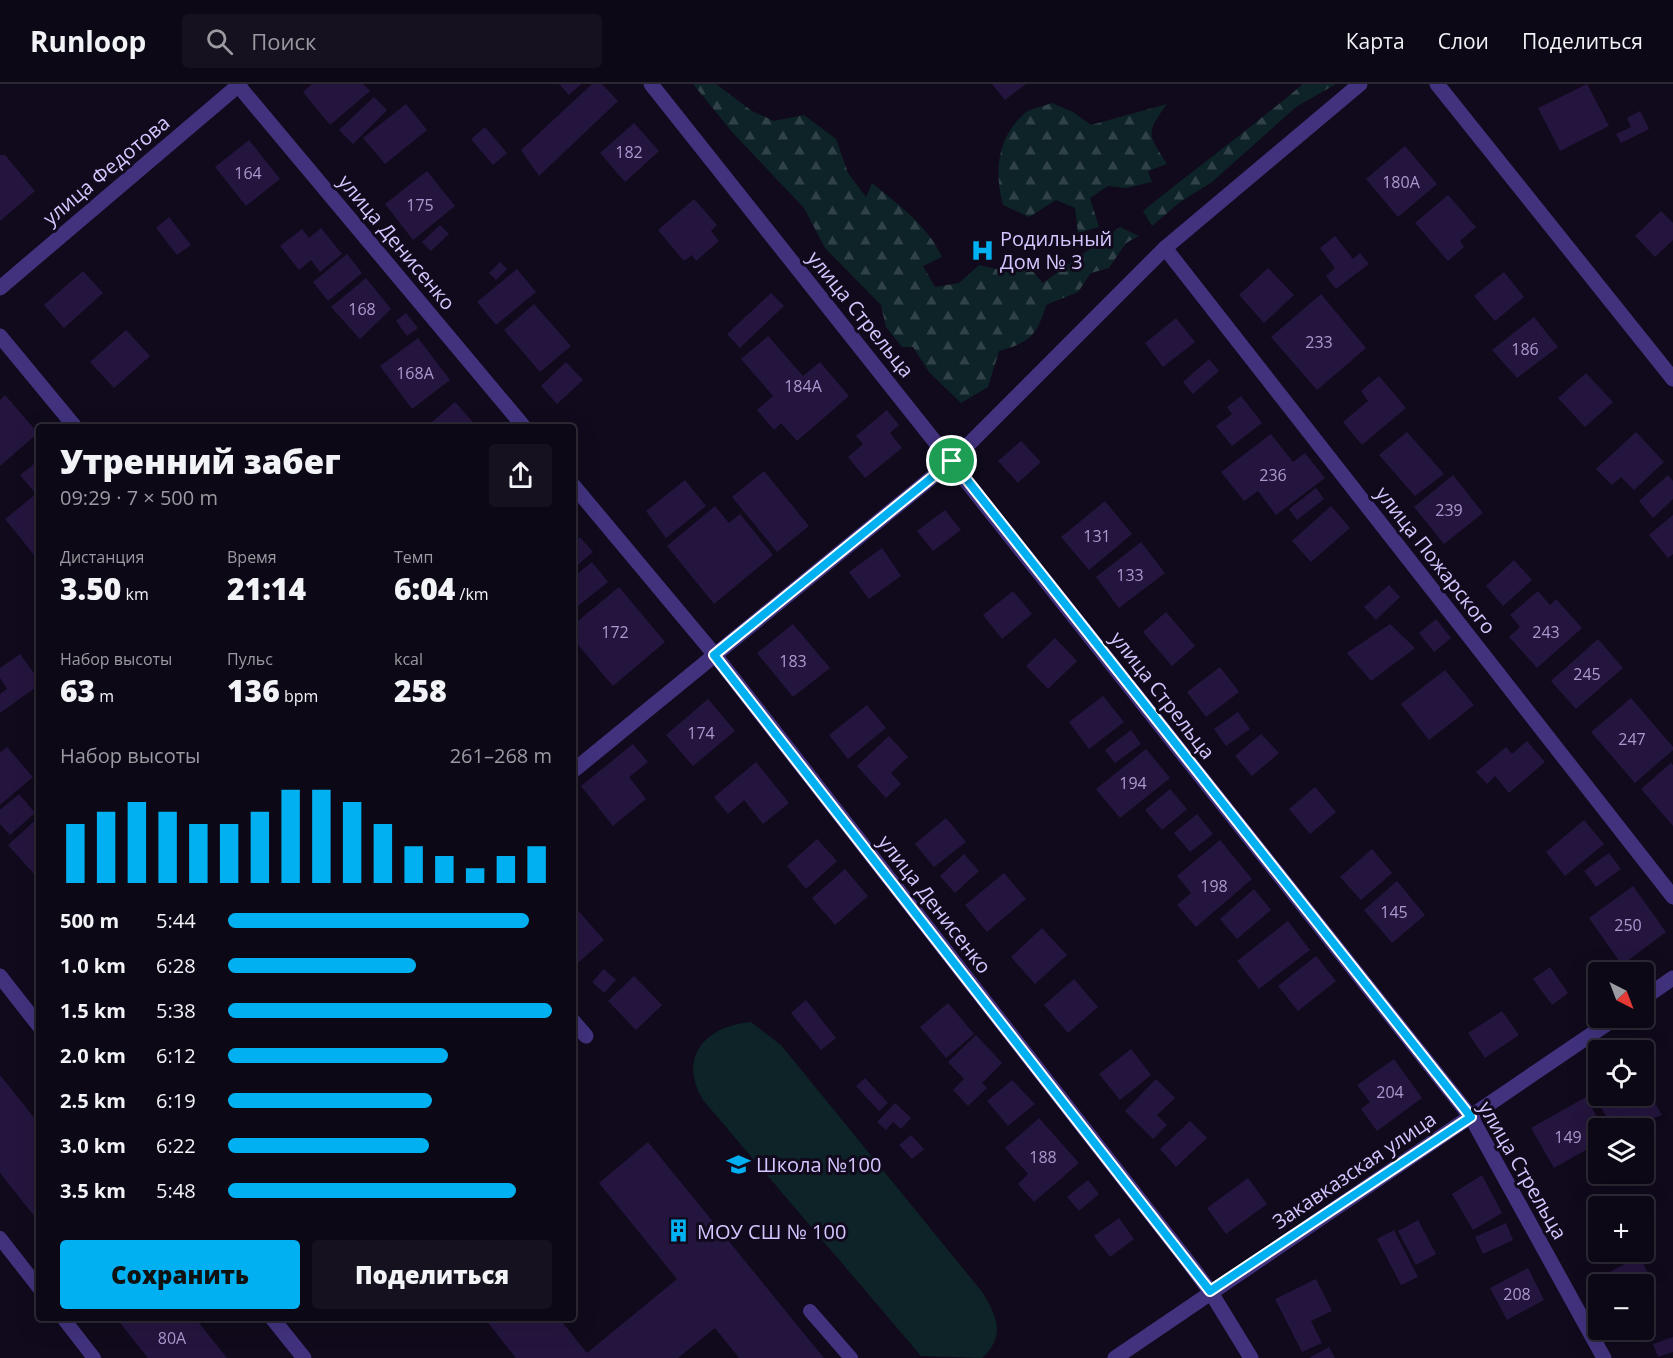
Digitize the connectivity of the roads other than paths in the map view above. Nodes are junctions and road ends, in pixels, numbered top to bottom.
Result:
1 (238, 84) edge
2 (651, 84) edge
3 (1360, 84) edge
4 (1437, 84) edge
5 (1165, 248) junction
6 (0, 288) edge
7 (0, 336) edge
8 (1673, 379) edge
9 (73, 424) edge
10 (522, 424) edge
11 (952, 461) junction
12 (576, 489) edge
13 (714, 655) junction
14 (576, 769) edge
15 (1673, 897) edge
16 (0, 976) edge
17 (1673, 978) edge
18 (1654, 991) edge
19 (36, 1022) edge
20 (576, 1024) edge
21 (1601, 1028) edge
22 (586, 1036) dead end
23 (1471, 1117) junction
24 (0, 1238) edge
25 (36, 1284) edge
26 (1210, 1291) junction
27 (810, 1311) dead end
28 (65, 1321) edge
29 (274, 1321) edge
30 (94, 1358) edge
31 (304, 1358) edge
32 (850, 1358) edge
33 (1115, 1358) edge
34 (1251, 1358) edge
35 (1604, 1358) edge

1 - 6 street, улица Федотова
1 - 10 street, улица Денисенко
2 - 11 street, улица Стрельца
3 - 5 street
4 - 8 street
5 - 11 street
5 - 15 street, улица Пожарского
7 - 9 street
11 - 13 street
11 - 23 street, улица Стрельца
12 - 13 street, улица Денисенко
13 - 14 street
13 - 26 street, улица Денисенко
16 - 19 street
17 - 18 street
20 - 22 street
21 - 23 street, Закавказская улица
23 - 26 street, Закавказская улица
23 - 35 street, улица Стрельца
24 - 25 lane
26 - 33 street, Закавказская улица
26 - 34 street, улица Денисенко
27 - 32 lane
28 - 30 lane
29 - 31 street

